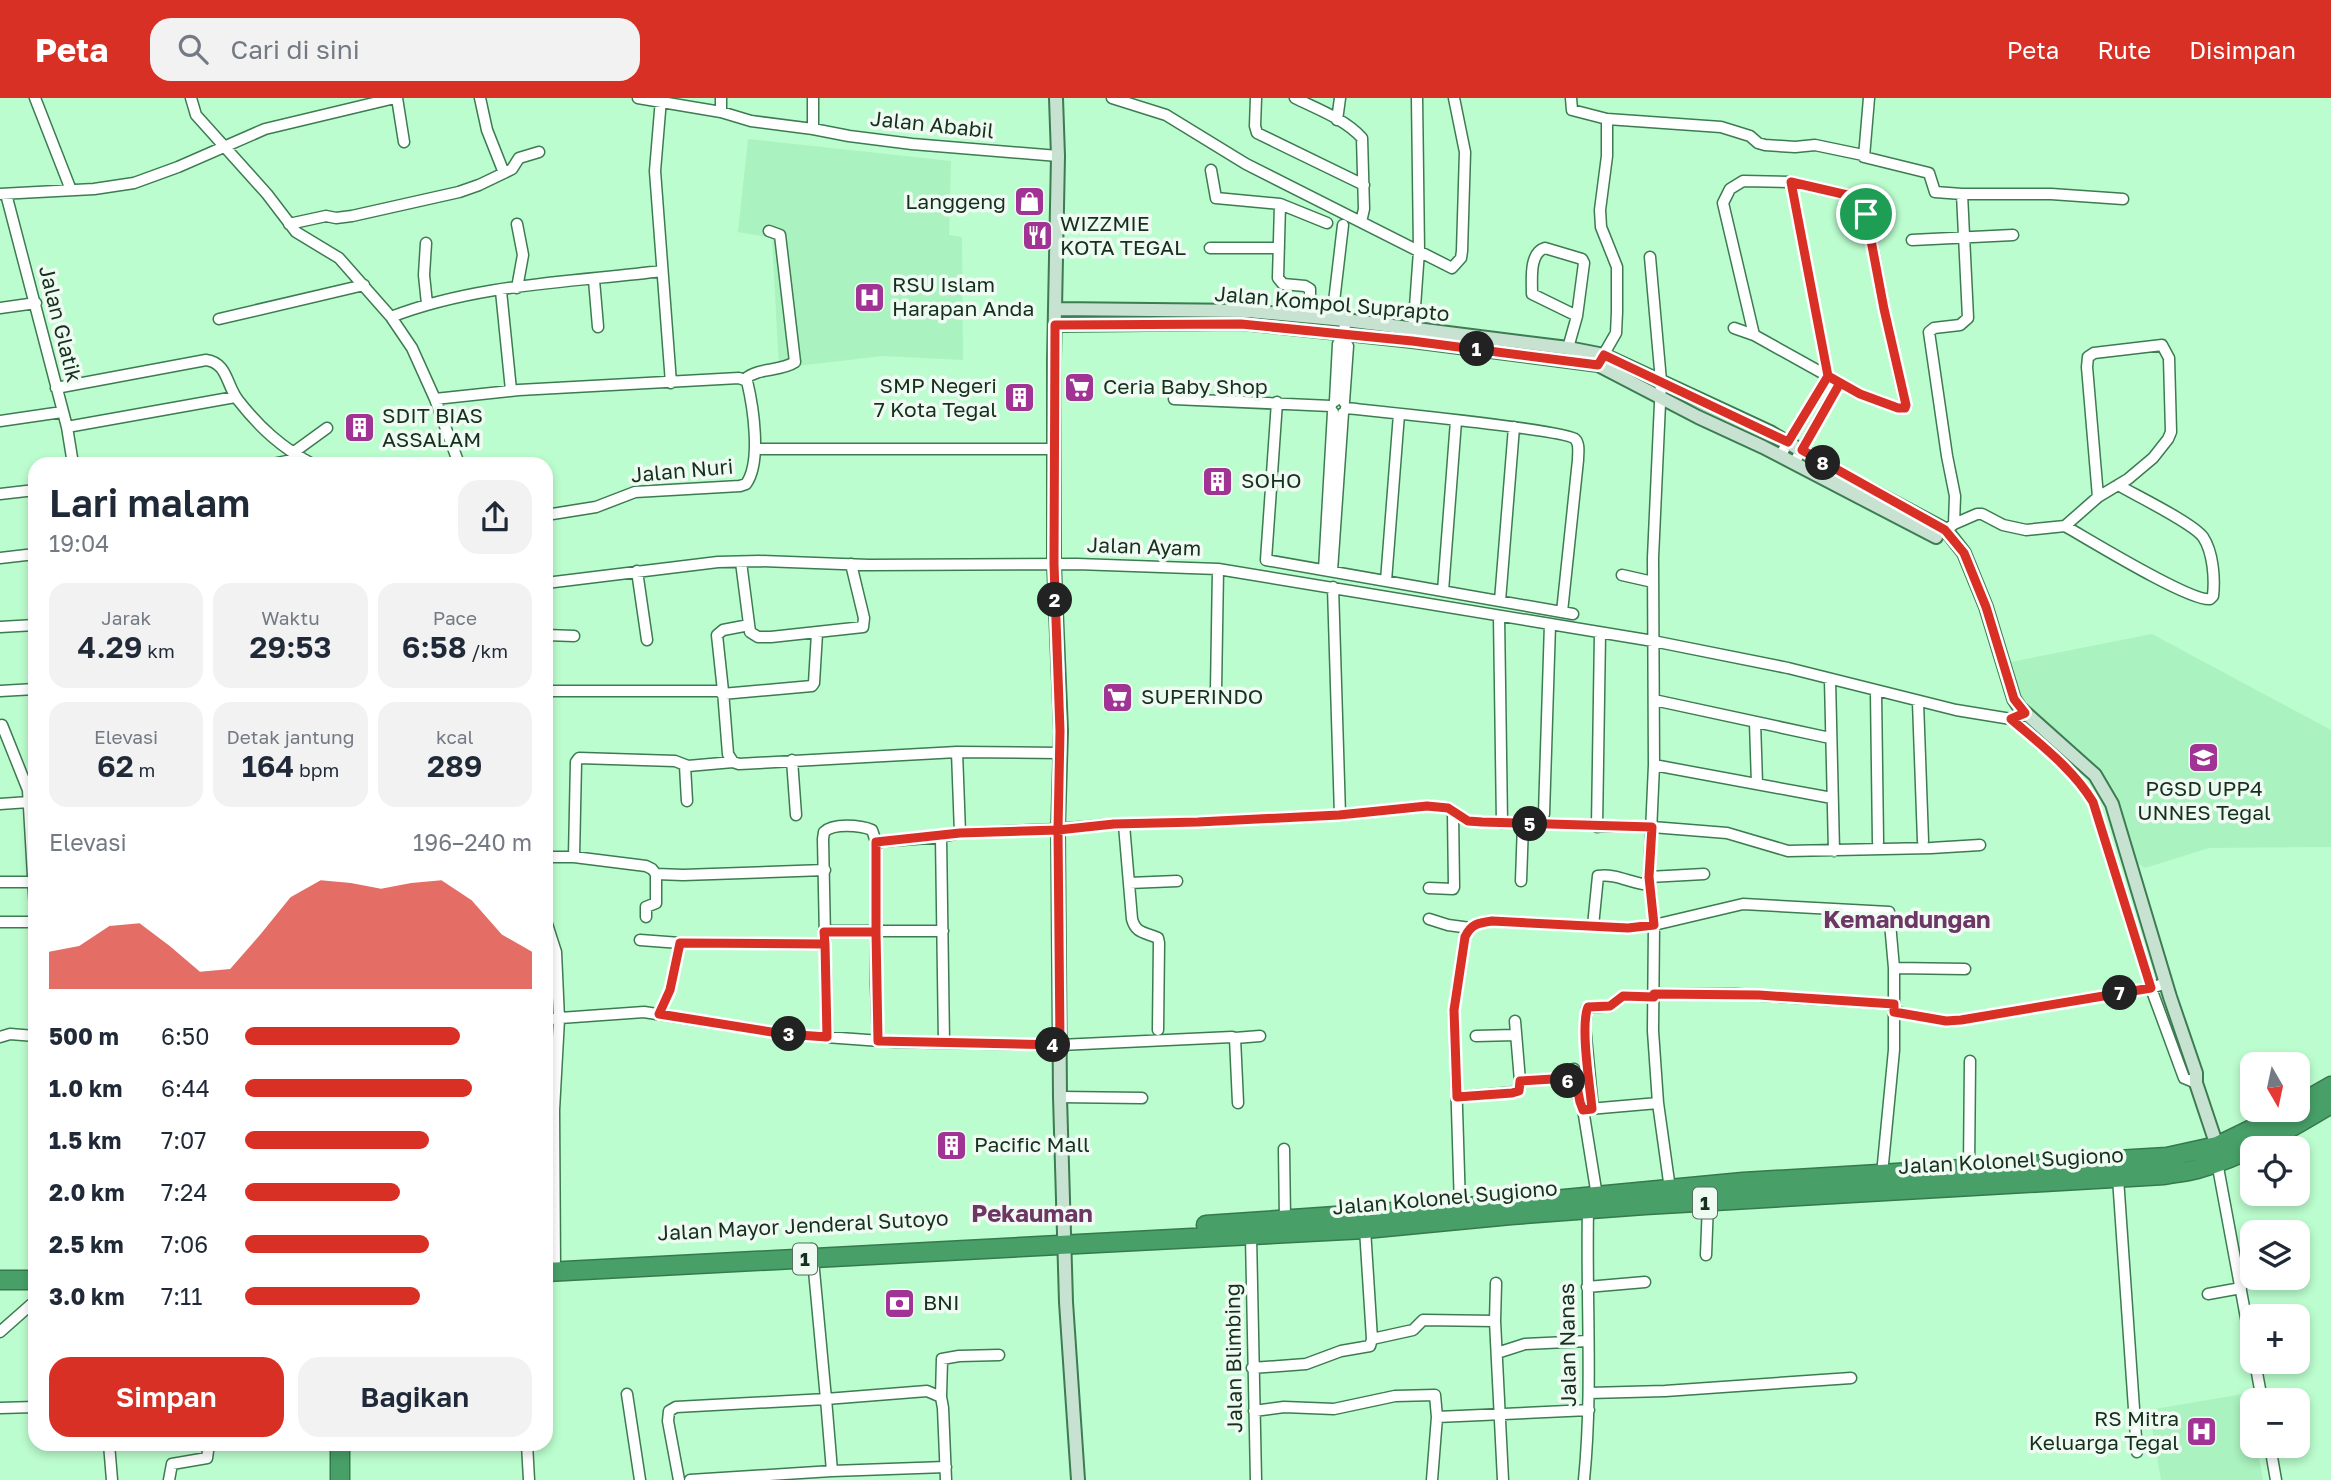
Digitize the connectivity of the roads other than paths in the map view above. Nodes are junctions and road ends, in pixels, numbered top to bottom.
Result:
1 (35, 98) edge
2 (191, 98) edge
3 (339, 98) edge
4 (396, 98) edge
5 (480, 98) edge
6 (638, 98) edge
7 (721, 98) edge
8 (813, 98) edge
9 (1056, 98) edge
10 (1112, 98) edge
11 (1256, 98) edge
12 (1295, 98) edge
13 (1340, 98) edge
14 (1417, 98) edge
15 (1454, 98) edge
16 (1571, 98) edge
17 (1869, 98) edge
18 (661, 100) edge
19 (341, 111) junction
20 (721, 112) junction
21 (1607, 119) junction
22 (1337, 120) junction
23 (813, 128) junction
24 (404, 142) dead end
25 (224, 145) junction
26 (539, 152) dead end
27 (1863, 155) junction
28 (1058, 156) junction
29 (1211, 170) dead end
30 (504, 173) junction
31 (1791, 182) junction
32 (1364, 184) junction
33 (71, 190) junction
34 (3, 194) edge
35 (1962, 194) junction
36 (2123, 200) dead end
37 (1280, 204) junction
38 (1363, 217) junction
39 (1327, 223) dead end
40 (289, 224) junction
41 (517, 224) dead end
42 (1343, 225) dead end
43 (769, 231) dead end
44 (2013, 235) dead end
45 (1963, 238) junction
46 (1912, 240) dead end
47 (426, 243) dead end
48 (1210, 248) dead end
49 (1279, 248) junction
50 (1419, 251) junction
51 (1650, 257) dead end
52 (662, 271) junction
53 (594, 279) junction
54 (364, 285) junction
55 (517, 288) junction
56 (501, 291) junction
57 (36, 303) junction
58 (428, 304) junction
59 (0, 308) edge
60 (1055, 309) junction
61 (1577, 316) junction
62 (391, 317) junction
63 (1170, 317) junction
64 (1310, 317) junction
65 (219, 319) dead end
66 (1339, 320) junction
67 (1055, 325) junction
68 (598, 327) dead end
69 (1734, 328) dead end
70 (1413, 335) junction
71 (1754, 335) junction
72 (1344, 337) junction
73 (1822, 347) junction
74 (1568, 348) junction
75 (1601, 360) junction
76 (1803, 363) junction
77 (1828, 376) junction
78 (745, 379) junction
79 (1661, 381) junction
80 (671, 383) junction
81 (1840, 383) junction
82 (56, 388) junction
83 (511, 390) junction
84 (236, 397) junction
85 (1660, 397) junction
86 (1174, 398) dead end
87 (435, 399) junction
88 (1277, 402) junction
89 (1339, 407) junction
90 (62, 412) junction
91 (1399, 414) junction
92 (0, 421) edge
93 (1456, 421) junction
94 (67, 427) junction
95 (1514, 427) junction
96 (327, 428) dead end
97 (1788, 442) junction
98 (755, 449) junction
99 (1053, 449) junction
100 (1802, 450) junction
101 (298, 455) junction
102 (1780, 456) junction
103 (72, 457) edge
104 (292, 457) edge
105 (301, 457) edge
106 (456, 457) edge
107 (1794, 463) junction
108 (2118, 485) junction
109 (28, 491) edge
110 (0, 494) edge
111 (2098, 498) junction
112 (553, 514) edge
113 (2065, 526) junction
114 (1945, 530) junction
115 (28, 555) edge
116 (0, 558) edge
117 (741, 562) junction
118 (851, 564) junction
119 (1054, 564) junction
120 (1218, 569) junction
121 (637, 571) junction
122 (1328, 571) junction
123 (1622, 575) dead end
124 (1386, 581) junction
125 (553, 582) edge
126 (1653, 582) junction
127 (1333, 587) junction
128 (1443, 591) junction
129 (1500, 601) junction
130 (1562, 612) junction
131 (1573, 614) dead end
132 (1499, 620) junction
133 (1550, 624) junction
134 (28, 625) edge
135 (749, 625) junction
136 (0, 627) edge
137 (817, 633) junction
138 (1600, 633) junction
139 (553, 635) edge
140 (574, 636) dead end
141 (647, 640) dead end
142 (1653, 641) junction
143 (1830, 678) junction
144 (28, 689) edge
145 (1216, 690) dead end
146 (0, 691) edge
147 (553, 691) edge
148 (1876, 692) junction
149 (722, 693) junction
150 (1654, 700) junction
151 (1918, 702) junction
152 (2025, 713) junction
153 (2011, 719) junction
154 (1, 722) edge
155 (1755, 722) junction
156 (1830, 738) junction
157 (957, 752) junction
158 (1060, 753) junction
159 (792, 760) junction
160 (733, 762) junction
161 (1654, 765) junction
162 (685, 766) junction
163 (1758, 784) junction
164 (28, 794) edge
165 (1832, 798) junction
166 (687, 801) dead end
167 (28, 802) edge
168 (0, 804) edge
169 (1453, 813) junction
170 (1544, 814) dead end
171 (796, 815) dead end
172 (1339, 815) junction
173 (1502, 820) junction
174 (1523, 824) junction
175 (1124, 825) junction
176 (1597, 827) junction
177 (1652, 827) junction
178 (1058, 830) junction
179 (960, 833) junction
180 (941, 837) junction
181 (1923, 841) dead end
182 (876, 842) junction
183 (1878, 842) dead end
184 (1980, 845) dead end
185 (1833, 851) junction
186 (553, 857) edge
187 (574, 857) junction
188 (825, 870) junction
189 (656, 874) junction
190 (1704, 874) dead end
191 (1177, 881) dead end
192 (1521, 881) dead end
193 (1650, 881) junction
194 (0, 882) edge
195 (28, 882) edge
196 (1129, 883) junction
197 (1429, 888) dead end
198 (646, 917) dead end
199 (1429, 919) dead end
200 (0, 922) edge
201 (28, 922) edge
202 (1654, 925) junction
203 (1593, 926) junction
204 (1470, 928) junction
205 (824, 932) junction
206 (876, 932) junction
207 (943, 932) junction
208 (640, 940) dead end
209 (680, 943) junction
210 (825, 944) junction
211 (1894, 968) junction
212 (553, 969) edge
213 (1965, 969) dead end
214 (2166, 983) junction
215 (2151, 988) junction
216 (1654, 995) junction
217 (1894, 1008) junction
218 (659, 1014) junction
219 (553, 1019) edge
220 (559, 1019) junction
221 (1515, 1021) dead end
222 (1158, 1030) dead end
223 (28, 1035) edge
224 (1515, 1035) junction
225 (1260, 1036) dead end
226 (1476, 1036) dead end
227 (0, 1037) edge
228 (827, 1037) junction
229 (1235, 1038) junction
230 (878, 1041) junction
231 (944, 1042) junction
232 (1060, 1045) junction
233 (1970, 1061) dead end
234 (1574, 1069) dead end
235 (1520, 1081) junction
236 (1576, 1082) junction
237 (2196, 1083) junction
238 (2331, 1086) edge
239 (1060, 1097) junction
240 (1457, 1097) junction
241 (1142, 1098) dead end
242 (2310, 1098) edge
243 (1238, 1103) dead end
244 (1658, 1103) junction
245 (2331, 1104) edge
246 (1588, 1109) junction
247 (2271, 1122) edge
248 (1284, 1149) dead end
249 (2217, 1154) junction
250 (553, 1162) edge
251 (1969, 1168) junction
252 (1882, 1174) junction
253 (2118, 1178) junction
254 (1925, 1179) junction
255 (1670, 1189) junction
256 (1592, 1203) junction
257 (1708, 1203) junction
258 (1460, 1206) junction
259 (1285, 1220) junction
260 (1365, 1229) junction
261 (1251, 1236) junction
262 (1064, 1240) junction
263 (812, 1254) junction
264 (1706, 1255) dead end
265 (553, 1267) edge
266 (0, 1280) edge
267 (28, 1280) edge
268 (1645, 1282) dead end
269 (2240, 1282) edge
270 (1496, 1283) dead end
271 (1587, 1287) junction
272 (2240, 1288) edge
273 (2208, 1294) dead end
274 (28, 1307) edge
275 (1495, 1321) junction
276 (0, 1332) edge
277 (1372, 1339) junction
278 (1588, 1340) junction
279 (1497, 1353) junction
280 (999, 1355) dead end
281 (1252, 1368) junction
282 (1851, 1378) dead end
283 (1589, 1393) junction
284 (626, 1394) dead end
285 (941, 1396) junction
286 (826, 1399) junction
287 (28, 1406) edge
288 (0, 1408) edge
289 (1589, 1410) junction
290 (1254, 1411) junction
291 (1500, 1414) junction
292 (1437, 1417) junction
293 (110, 1451) edge
294 (208, 1451) edge
295 (340, 1451) edge
296 (527, 1451) edge
297 (2137, 1452) dead end
298 (2272, 1458) edge
299 (946, 1467) junction
300 (832, 1471) junction
301 (112, 1480) edge
302 (169, 1480) edge
303 (340, 1480) edge
304 (529, 1480) edge
305 (640, 1480) edge
306 (679, 1480) edge
307 (690, 1480) edge
308 (946, 1480) edge
309 (1078, 1480) edge
310 (1256, 1480) edge
311 (1432, 1480) edge
312 (1503, 1480) edge
313 (1584, 1480) edge
314 (2276, 1480) edge

1 - 33 street
2 - 25 street
3 - 19 street
4 - 19 street
4 - 24 street
5 - 30 street
6 - 18 street, Jalan Ababil
7 - 20 street
8 - 23 street
9 - 28 street
10 - 38 street
11 - 32 street
12 - 22 street
13 - 22 street
14 - 50 street
15 - 50 street
16 - 21 street
17 - 27 street
18 - 20 street, Jalan Ababil
18 - 52 street
19 - 25 street
20 - 23 street, Jalan Ababil
21 - 27 street
21 - 75 street
22 - 32 street
23 - 28 street, Jalan Ababil
25 - 33 street
25 - 40 street
26 - 30 street
27 - 35 street
28 - 60 street
29 - 37 street
30 - 40 street
31 - 71 street
31 - 73 street
31 - 81 street
32 - 38 street
33 - 34 street
34 - 57 street, Jalan Glatik
35 - 36 street
35 - 45 street
37 - 39 street
37 - 49 street
38 - 50 street
40 - 54 street
41 - 55 street
42 - 66 street
43 - 78 street
44 - 45 street
45 - 46 street
45 - 114 street
47 - 58 street
48 - 49 street
49 - 64 street
50 - 70 street
51 - 79 street
52 - 53 street
52 - 80 street
53 - 55 street
53 - 68 street
54 - 62 street
54 - 65 street
55 - 56 street
56 - 58 street
56 - 83 street
57 - 59 street
57 - 82 street, Jalan Glatik
58 - 62 street
60 - 63 street, Jalan Kompol Suprapto
60 - 67 street
61 - 61 street
61 - 74 street
62 - 87 street
63 - 64 street, Jalan Kompol Suprapto
63 - 67 street, Jalan Kompol Suprapto
63 - 72 street, Jalan Kompol Suprapto
64 - 66 street, Jalan Kompol Suprapto
66 - 70 street, Jalan Kompol Suprapto
66 - 72 street
67 - 99 street
69 - 71 street
70 - 72 street, Jalan Kompol Suprapto
70 - 74 street, Jalan Kompol Suprapto
70 - 75 street, Jalan Kompol Suprapto
71 - 76 street
72 - 89 street
73 - 76 street
73 - 77 street
74 - 75 street, Jalan Kompol Suprapto
75 - 79 street
75 - 85 street
76 - 77 street
77 - 81 street
77 - 97 street
78 - 80 street
78 - 98 street, Jalan Nuri
79 - 85 street
79 - 97 street
80 - 83 street
81 - 100 street
82 - 84 street
82 - 90 street, Jalan Glatik
83 - 87 street
84 - 94 street
84 - 101 street
85 - 102 street
85 - 126 street
86 - 88 street
87 - 106 street
88 - 89 street
88 - 122 street
89 - 91 street
89 - 122 street
90 - 92 street
90 - 94 street, Jalan Glatik
91 - 93 street
91 - 124 street
93 - 95 street
93 - 128 street
94 - 103 street, Jalan Glatik
95 - 129 street
95 - 130 street
96 - 101 street
97 - 100 street
97 - 102 street
98 - 99 street
98 - 112 street, Jalan Nuri
99 - 119 street
100 - 107 street
100 - 114 street
101 - 104 street
101 - 105 street
102 - 107 street
107 - 114 street
108 - 111 street
108 - 111 street
108 - 113 street
109 - 110 street
111 - 113 street
113 - 114 street
114 - 152 street
115 - 116 street
117 - 118 street, Jalan Ayam
117 - 121 street, Jalan Ayam
117 - 135 street
118 - 119 street, Jalan Ayam
118 - 137 street
119 - 120 street, Jalan Ayam
119 - 158 street
120 - 127 street, Jalan Ayam
120 - 145 street
121 - 125 street, Jalan Ayam
121 - 141 street
122 - 124 street
123 - 126 street
124 - 128 street
126 - 142 street
127 - 132 street, Jalan Ayam
127 - 172 street
128 - 129 street
129 - 130 street
130 - 131 street
132 - 133 street, Jalan Ayam
132 - 173 street
133 - 138 street, Jalan Ayam
133 - 170 street
134 - 136 street
135 - 137 street
135 - 149 street
137 - 149 street
138 - 142 street, Jalan Ayam
138 - 176 street
139 - 140 street
142 - 143 street, Jalan Ayam
142 - 150 street
143 - 148 street, Jalan Ayam
143 - 156 street
144 - 146 street
147 - 149 street
148 - 151 street, Jalan Ayam
148 - 183 street
149 - 160 street
150 - 155 street
150 - 161 street
151 - 153 street, Jalan Ayam
151 - 181 street
152 - 153 street
152 - 214 street
153 - 215 street
154 - 164 street
155 - 156 street
155 - 163 street
156 - 165 street
157 - 158 street
157 - 159 street
157 - 179 street
158 - 178 street
159 - 160 street
159 - 171 street
160 - 162 street
161 - 163 street
161 - 177 street
162 - 166 street
162 - 187 street
163 - 165 street
165 - 185 street
167 - 168 street
169 - 172 street
169 - 173 street
169 - 197 street
172 - 175 street
173 - 174 street
174 - 176 street
174 - 192 street
175 - 178 street
175 - 196 street
176 - 177 street
177 - 185 street
177 - 193 street
178 - 179 street
178 - 232 street
179 - 180 street
180 - 182 street
180 - 207 street
182 - 188 street
182 - 206 street
184 - 185 street
186 - 187 street
187 - 189 street
188 - 189 street
188 - 205 street
189 - 198 street
190 - 193 street
191 - 196 street
193 - 202 street
193 - 203 street
194 - 195 street
196 - 222 street
199 - 204 street
200 - 201 street
202 - 203 street
202 - 211 street
202 - 216 street
203 - 204 street
204 - 240 street
205 - 206 street
205 - 210 street
206 - 207 street
206 - 230 street
207 - 231 street
208 - 209 street
209 - 210 street
209 - 218 street
210 - 228 street
211 - 213 street
211 - 217 street
212 - 220 street
214 - 215 street
214 - 237 street
215 - 217 street
215 - 237 street
216 - 217 street
216 - 244 street
216 - 246 street
217 - 252 street
218 - 220 street
218 - 228 street
219 - 220 street
220 - 250 street
221 - 224 street
223 - 227 street
224 - 226 street
224 - 235 street
225 - 229 street
228 - 230 street
229 - 232 street
229 - 243 street
230 - 231 street
231 - 232 street
232 - 239 street
233 - 251 street
234 - 236 street
235 - 236 street
235 - 240 street
236 - 246 street
237 - 249 street
238 - 242 highway
239 - 241 street
239 - 262 street
240 - 258 street
244 - 246 street
244 - 255 street
245 - 249 highway, Jalan Kolonel Sugiono / 1
246 - 256 street, Jalan Nanas
247 - 249 highway, Jalan Kolonel Sugiono / 1
248 - 259 street
249 - 251 highway, Jalan Kolonel Sugiono / 1
249 - 253 highway, Jalan Kolonel Sugiono / 1
249 - 269 street
251 - 254 highway, Jalan Kolonel Sugiono / 1
252 - 254 highway, Jalan Kolonel Sugiono / 1
252 - 255 highway, Jalan Kolonel Sugiono / 1
253 - 254 highway, Jalan Kolonel Sugiono / 1
253 - 297 street
254 - 257 highway, Jalan Kolonel Sugiono / 1
255 - 256 highway, Jalan Kolonel Sugiono / 1
256 - 257 highway, Jalan Kolonel Sugiono / 1
256 - 258 highway, Jalan Kolonel Sugiono / 1
256 - 260 highway, Jalan Kolonel Sugiono / 1
256 - 271 street, Jalan Nanas
257 - 264 street
258 - 259 highway, Jalan Kolonel Sugiono / 1
259 - 262 highway, Jalan Kolonel Sugiono / 1
260 - 261 highway, Jalan Kolonel Sugiono / 1
260 - 277 street
261 - 262 highway, Jalan Kolonel Sugiono / 1
261 - 281 street, Jalan Blimbing
262 - 263 highway, Jalan Mayor Jenderal Sutoyo / 1
262 - 309 street
263 - 265 highway, Jalan Mayor Jenderal Sutoyo / 1
263 - 286 street
266 - 267 highway
268 - 271 street
270 - 275 street
271 - 278 street, Jalan Nanas
272 - 273 street
274 - 276 street
275 - 277 street
275 - 279 street
277 - 281 street
278 - 279 street
278 - 283 street, Jalan Nanas
279 - 291 street
280 - 285 street
281 - 290 street, Jalan Blimbing
282 - 283 street
283 - 289 street, Jalan Nanas
284 - 305 street
285 - 286 street
285 - 299 street
286 - 300 street
286 - 306 street
287 - 288 street
289 - 291 street
289 - 313 street, Jalan Nanas
290 - 292 street
290 - 310 street, Jalan Blimbing
291 - 292 street
291 - 312 street
292 - 311 street
293 - 301 street
294 - 302 street
295 - 303 highway
296 - 304 street
298 - 314 street
299 - 300 street
299 - 308 street
300 - 307 street

